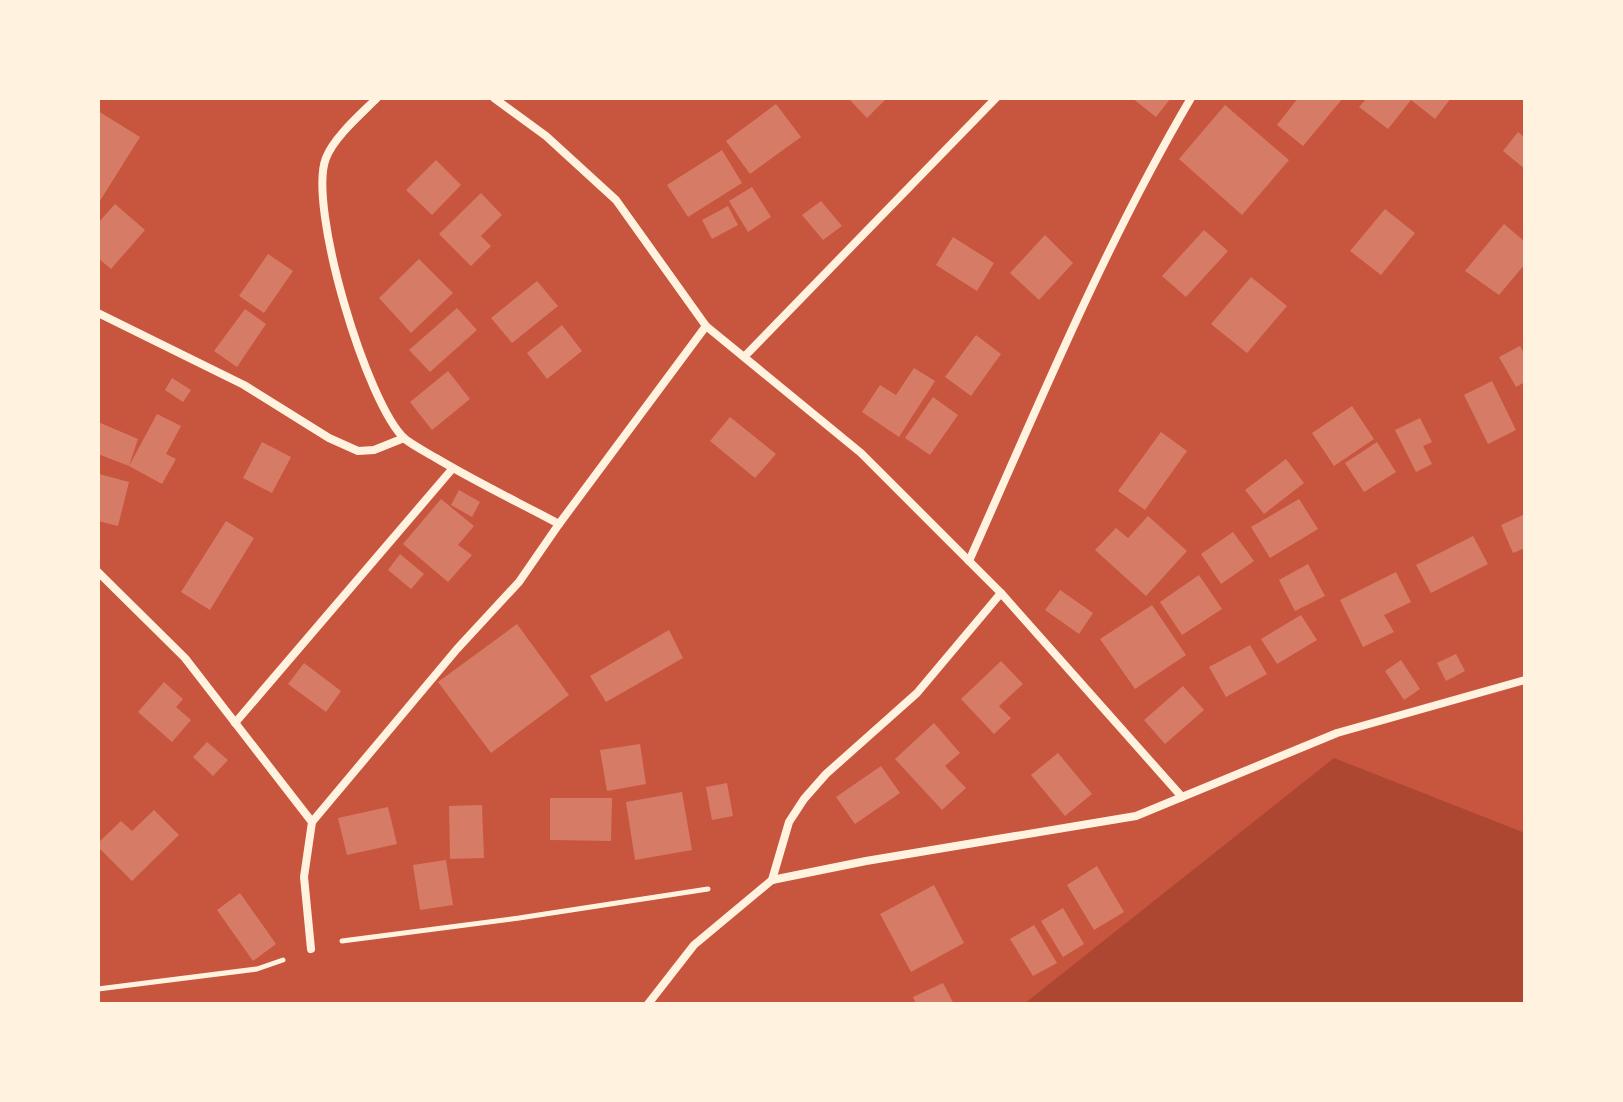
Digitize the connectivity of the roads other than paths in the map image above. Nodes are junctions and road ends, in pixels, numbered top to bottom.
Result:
1 (377, 98) edge
2 (494, 98) edge
3 (996, 98) edge
4 (1191, 98) edge
5 (98, 313) edge
6 (706, 326) junction
7 (744, 357) junction
8 (404, 438) junction
9 (453, 468) junction
10 (559, 524) junction
11 (969, 561) junction
12 (98, 572) edge
13 (1001, 593) junction
14 (1525, 680) edge
15 (235, 723) junction
16 (1182, 797) junction
17 (312, 822) junction
18 (772, 880) junction
19 (311, 949) road end
20 (648, 1004) edge

1 - 8 street
2 - 6 street
3 - 7 street
4 - 11 street
5 - 8 street
6 - 7 street
6 - 10 street
7 - 11 street
8 - 9 street
9 - 10 street
9 - 15 street
10 - 17 street
11 - 13 street
12 - 15 street
13 - 16 street
13 - 18 street
14 - 16 street
15 - 17 street
16 - 18 street
17 - 19 street
18 - 20 street

